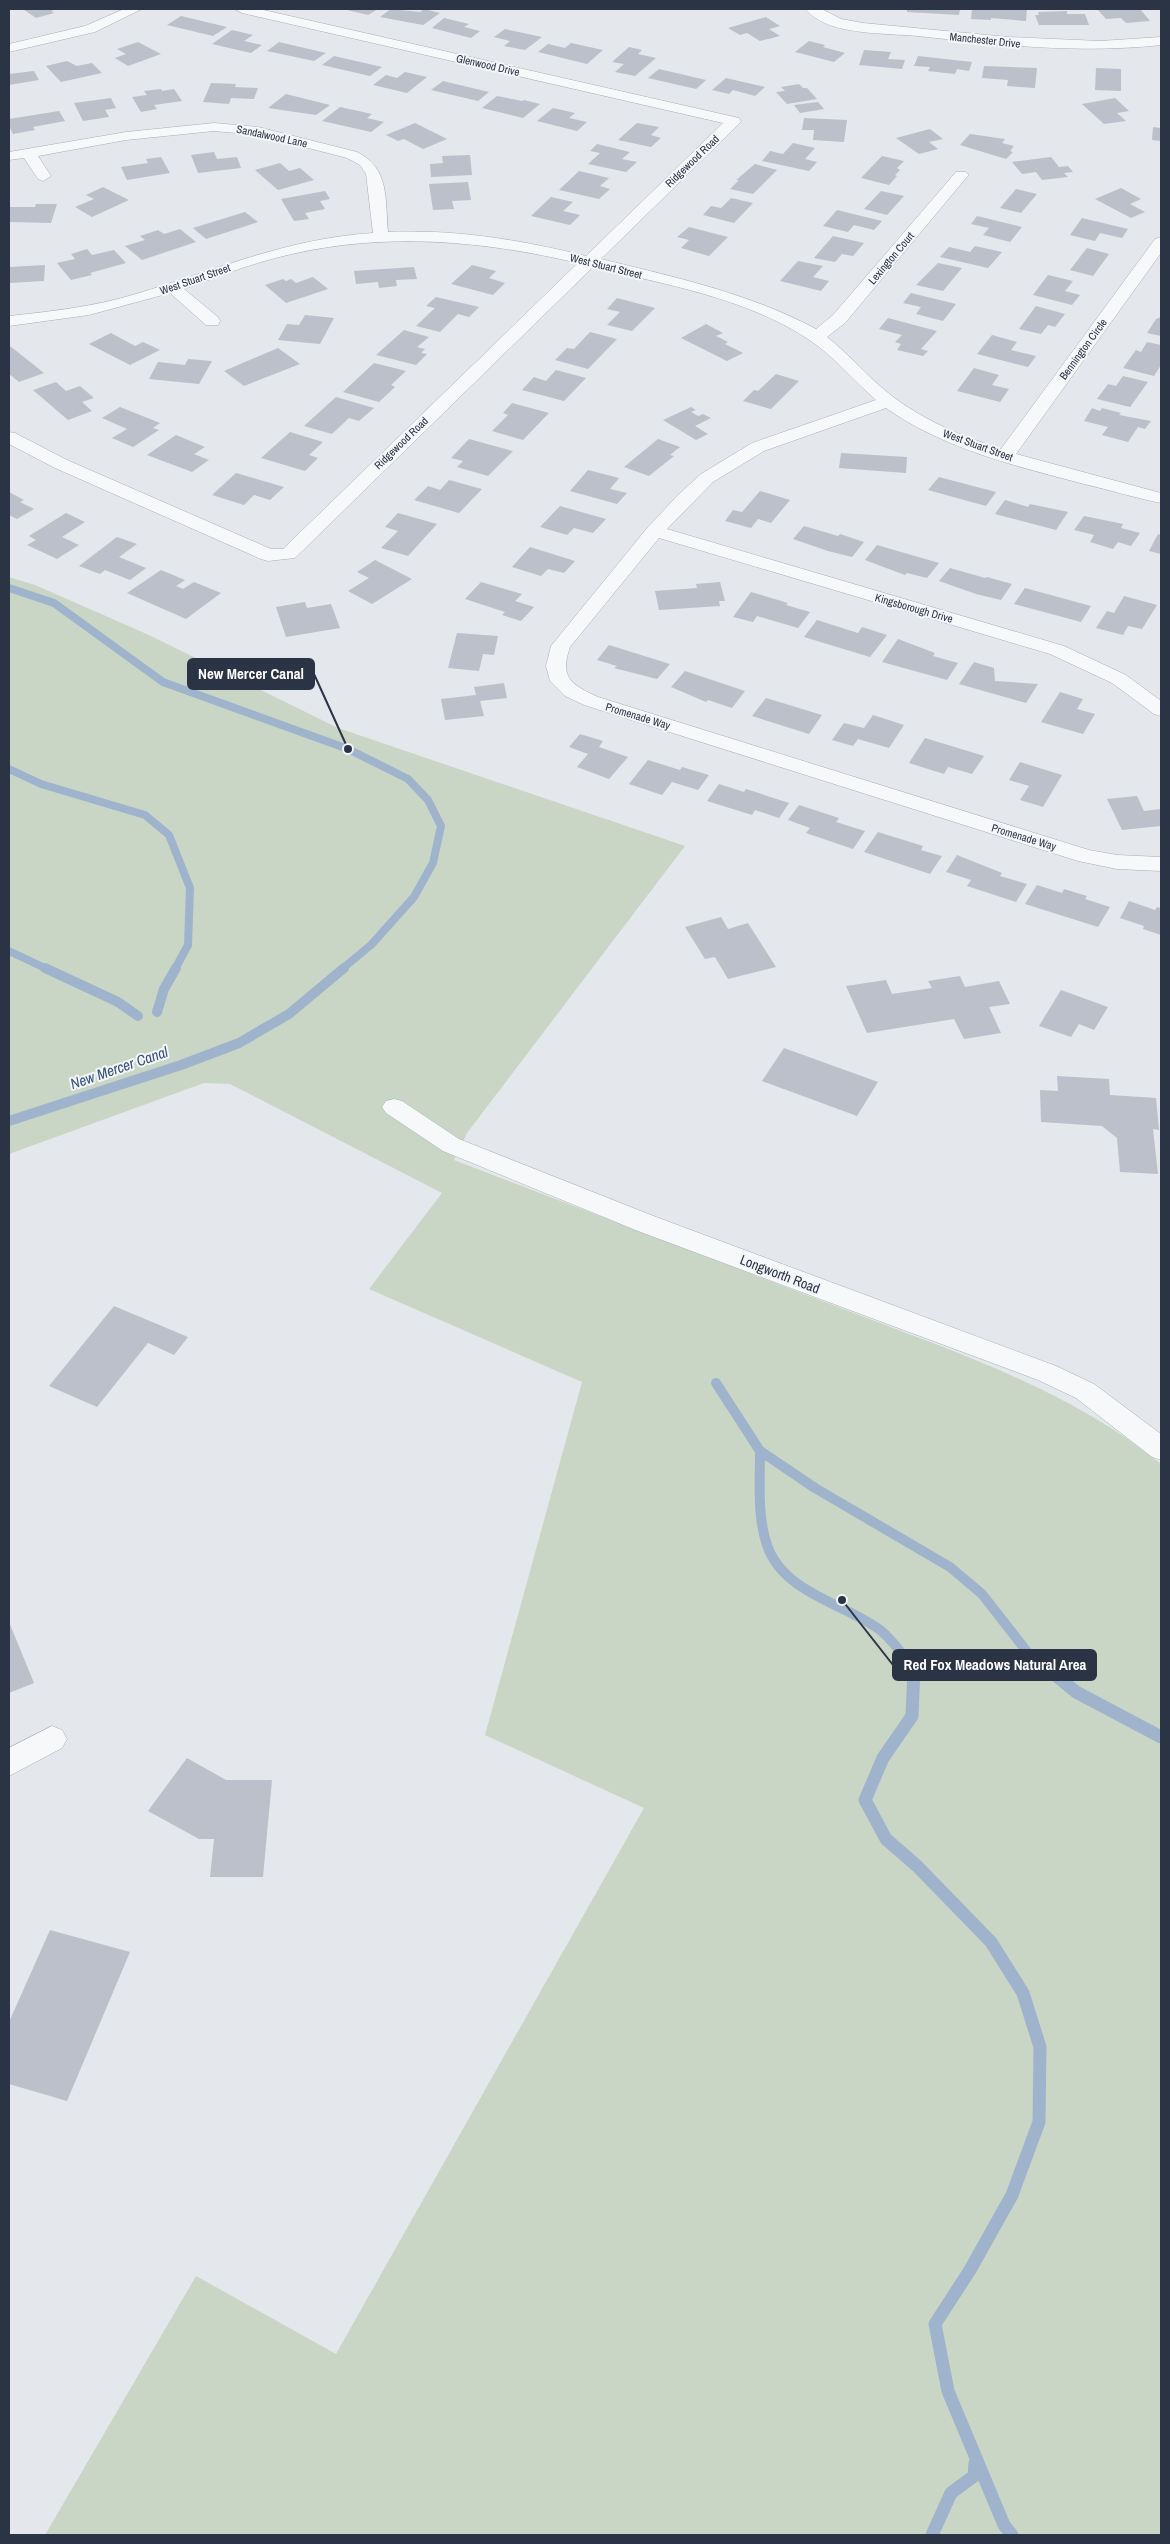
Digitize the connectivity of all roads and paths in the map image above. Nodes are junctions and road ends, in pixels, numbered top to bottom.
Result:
1 (135, 9) edge
2 (242, 9) edge
3 (814, 9) edge
4 (1161, 41) edge
5 (9, 48) edge
6 (734, 121) joint
7 (28, 152) junction
8 (9, 156) edge
9 (961, 175) dead end
10 (43, 176) dead end
11 (381, 237) junction
12 (1161, 242) edge
13 (588, 261) junction
14 (172, 288) junction
15 (9, 321) edge
16 (212, 321) dead end
17 (817, 337) junction
18 (889, 401) junction
19 (9, 437) edge
20 (1005, 456) junction
21 (1161, 498) edge
22 (655, 531) junction
23 (1161, 710) edge
24 (1161, 864) edge
25 (394, 1107) dead end
26 (1161, 1449) edge
27 (52, 1739) dead end
28 (9, 1763) edge

1 - 5 street
2 - 6 street, Glenwood Drive
3 - 4 street, Manchester Drive
6 - 13 street, Ridgewood Road
7 - 8 street, Sandalwood Lane
7 - 10 street
7 - 11 street, Sandalwood Lane
9 - 17 street, Lexington Court
11 - 13 street, West Stuart Street
11 - 14 street, West Stuart Street
12 - 20 street, Bennington Circle
13 - 17 street, West Stuart Street
13 - 19 street, Ridgewood Road
14 - 15 street, West Stuart Street
14 - 16 street
17 - 18 street, West Stuart Street
18 - 20 street, West Stuart Street
18 - 22 street, Promenade Way
20 - 21 street, West Stuart Street
22 - 23 street, Kingsborough Drive
22 - 24 street, Promenade Way
25 - 26 street, Longworth Road
27 - 28 street

